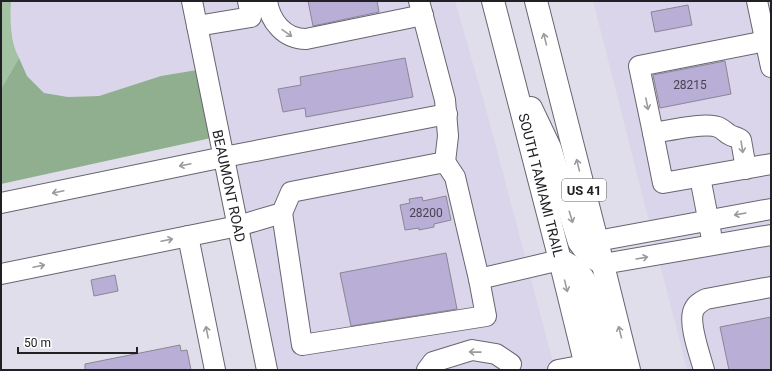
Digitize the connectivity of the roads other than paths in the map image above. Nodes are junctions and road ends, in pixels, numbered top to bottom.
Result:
1 (192, 1) edge
2 (248, 1) edge
3 (267, 1) edge
4 (493, 1) edge
5 (536, 1) edge
6 (421, 8) edge
7 (763, 10) edge
8 (197, 26) junction
9 (769, 53) edge
10 (510, 64) junction
11 (446, 114) junction
12 (653, 133) junction
13 (224, 157) junction
14 (445, 162) junction
15 (771, 164) edge
16 (746, 169) junction
17 (700, 177) junction
18 (1, 204) edge
19 (771, 209) edge
20 (282, 214) junction
21 (708, 220) junction
22 (238, 226) junction
23 (771, 235) edge
24 (188, 236) junction
25 (597, 241) junction
26 (713, 246) junction
27 (560, 260) junction
28 (603, 264) junction
29 (1, 274) edge
30 (479, 279) junction
31 (771, 287) edge
32 (512, 368) edge
33 (586, 368) edge
34 (215, 370) edge
35 (267, 370) edge
36 (427, 370) edge
37 (558, 370) edge
38 (609, 370) edge
39 (629, 370) edge
40 (704, 370) edge

1 - 8 street, BEAUMONT ROAD
2 - 8 street
3 -> 6 street
4 - 10 main road, SOUTH TAMIAMI TRAIL / US 41
25 -> 5 main road, US 41
6 - 11 street
7 - 9 street
8 - 13 street, BEAUMONT ROAD
9 -> 12 street
10 - 27 main road, SOUTH TAMIAMI TRAIL / US 41
10 -> 28 main road
11 - 13 street
11 - 14 street
12 -> 16 street
12 - 17 street
13 -> 18 street
13 - 22 street, BEAUMONT ROAD
14 - 20 street
14 - 30 street
15 - 16 street
16 - 17 street
17 - 21 street
19 -> 21 street
20 - 22 street
20 - 30 street
21 - 25 street
21 - 26 street
22 - 24 street
22 - 35 street, BEAUMONT ROAD
23 - 26 street
29 -> 24 street
34 -> 24 street
25 - 28 main road, US 41
28 -> 26 street
27 - 30 street
27 -> 33 main road, SOUTH TAMIAMI TRAIL / US 41
27 - 38 main road
39 -> 28 main road, US 41
31 - 40 street
32 -> 36 street
33 - 37 street

